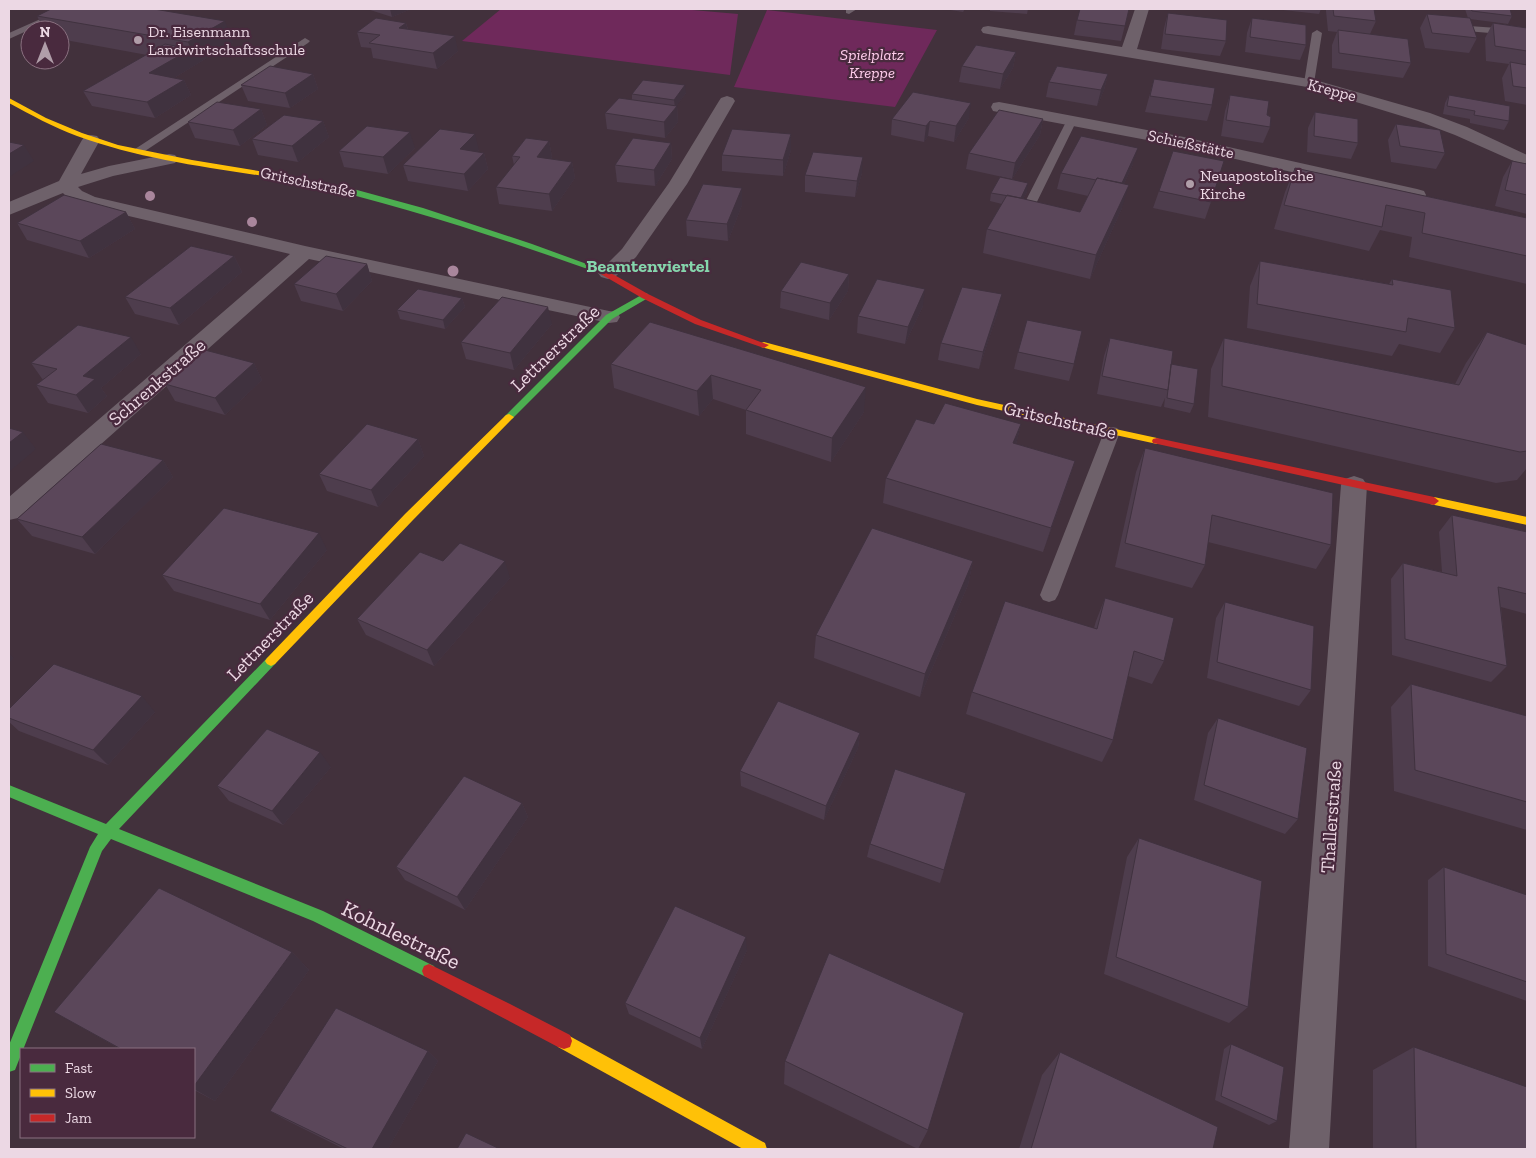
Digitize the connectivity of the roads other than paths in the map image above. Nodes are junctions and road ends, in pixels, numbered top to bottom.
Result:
1 (70, 9) edge
2 (1142, 9) edge
3 (1469, 29) edge
4 (988, 30) dead end
5 (1317, 33) dead end
6 (1527, 33) edge
7 (9, 36) edge
8 (306, 42) dead end
9 (1128, 52) junction
10 (1309, 83) junction
11 (9, 100) edge
12 (727, 101) dead end
13 (999, 107) dead end
14 (1072, 120) junction
15 (91, 140) junction
16 (138, 152) junction
17 (169, 159) junction
18 (1527, 162) edge
19 (66, 185) junction
20 (1438, 200) edge
21 (9, 210) edge
22 (1024, 216) edge
23 (305, 252) junction
24 (608, 273) junction
25 (645, 296) junction
26 (609, 318) junction
27 (1112, 432) junction
28 (1354, 485) junction
29 (9, 511) edge
30 (1527, 521) edge
31 (1049, 595) dead end
32 (9, 791) edge
33 (109, 830) junction
34 (9, 1064) edge
35 (759, 1149) edge
36 (1309, 1149) edge

1 - 7 lane
2 - 9 street
3 - 6 lane
4 - 9 street, Kreppe
5 - 10 lane
8 - 16 lane
9 - 10 street, Kreppe
10 - 18 street, Kreppe
11 - 15 street, Gritschstraße
12 - 24 street
13 - 14 street, Schießstätte
14 - 20 street, Schießstätte
14 - 22 lane
15 - 16 street, Gritschstraße
15 - 19 street
16 - 17 street, Gritschstraße
17 - 19 street
17 - 24 street, Gritschstraße
19 - 21 street
19 - 23 street
23 - 26 street
23 - 29 street, Schrenkstraße
24 - 25 street, Gritschstraße
25 - 26 street, Lettnerstraße
25 - 27 street, Gritschstraße
26 - 33 street, Lettnerstraße
27 - 28 street, Gritschstraße
27 - 31 lane
28 - 30 street, Gritschstraße
28 - 36 street, Thallerstraße
32 - 33 street, Kohnlestraße
33 - 34 street, Lettnerstraße
33 - 35 street, Kohnlestraße

